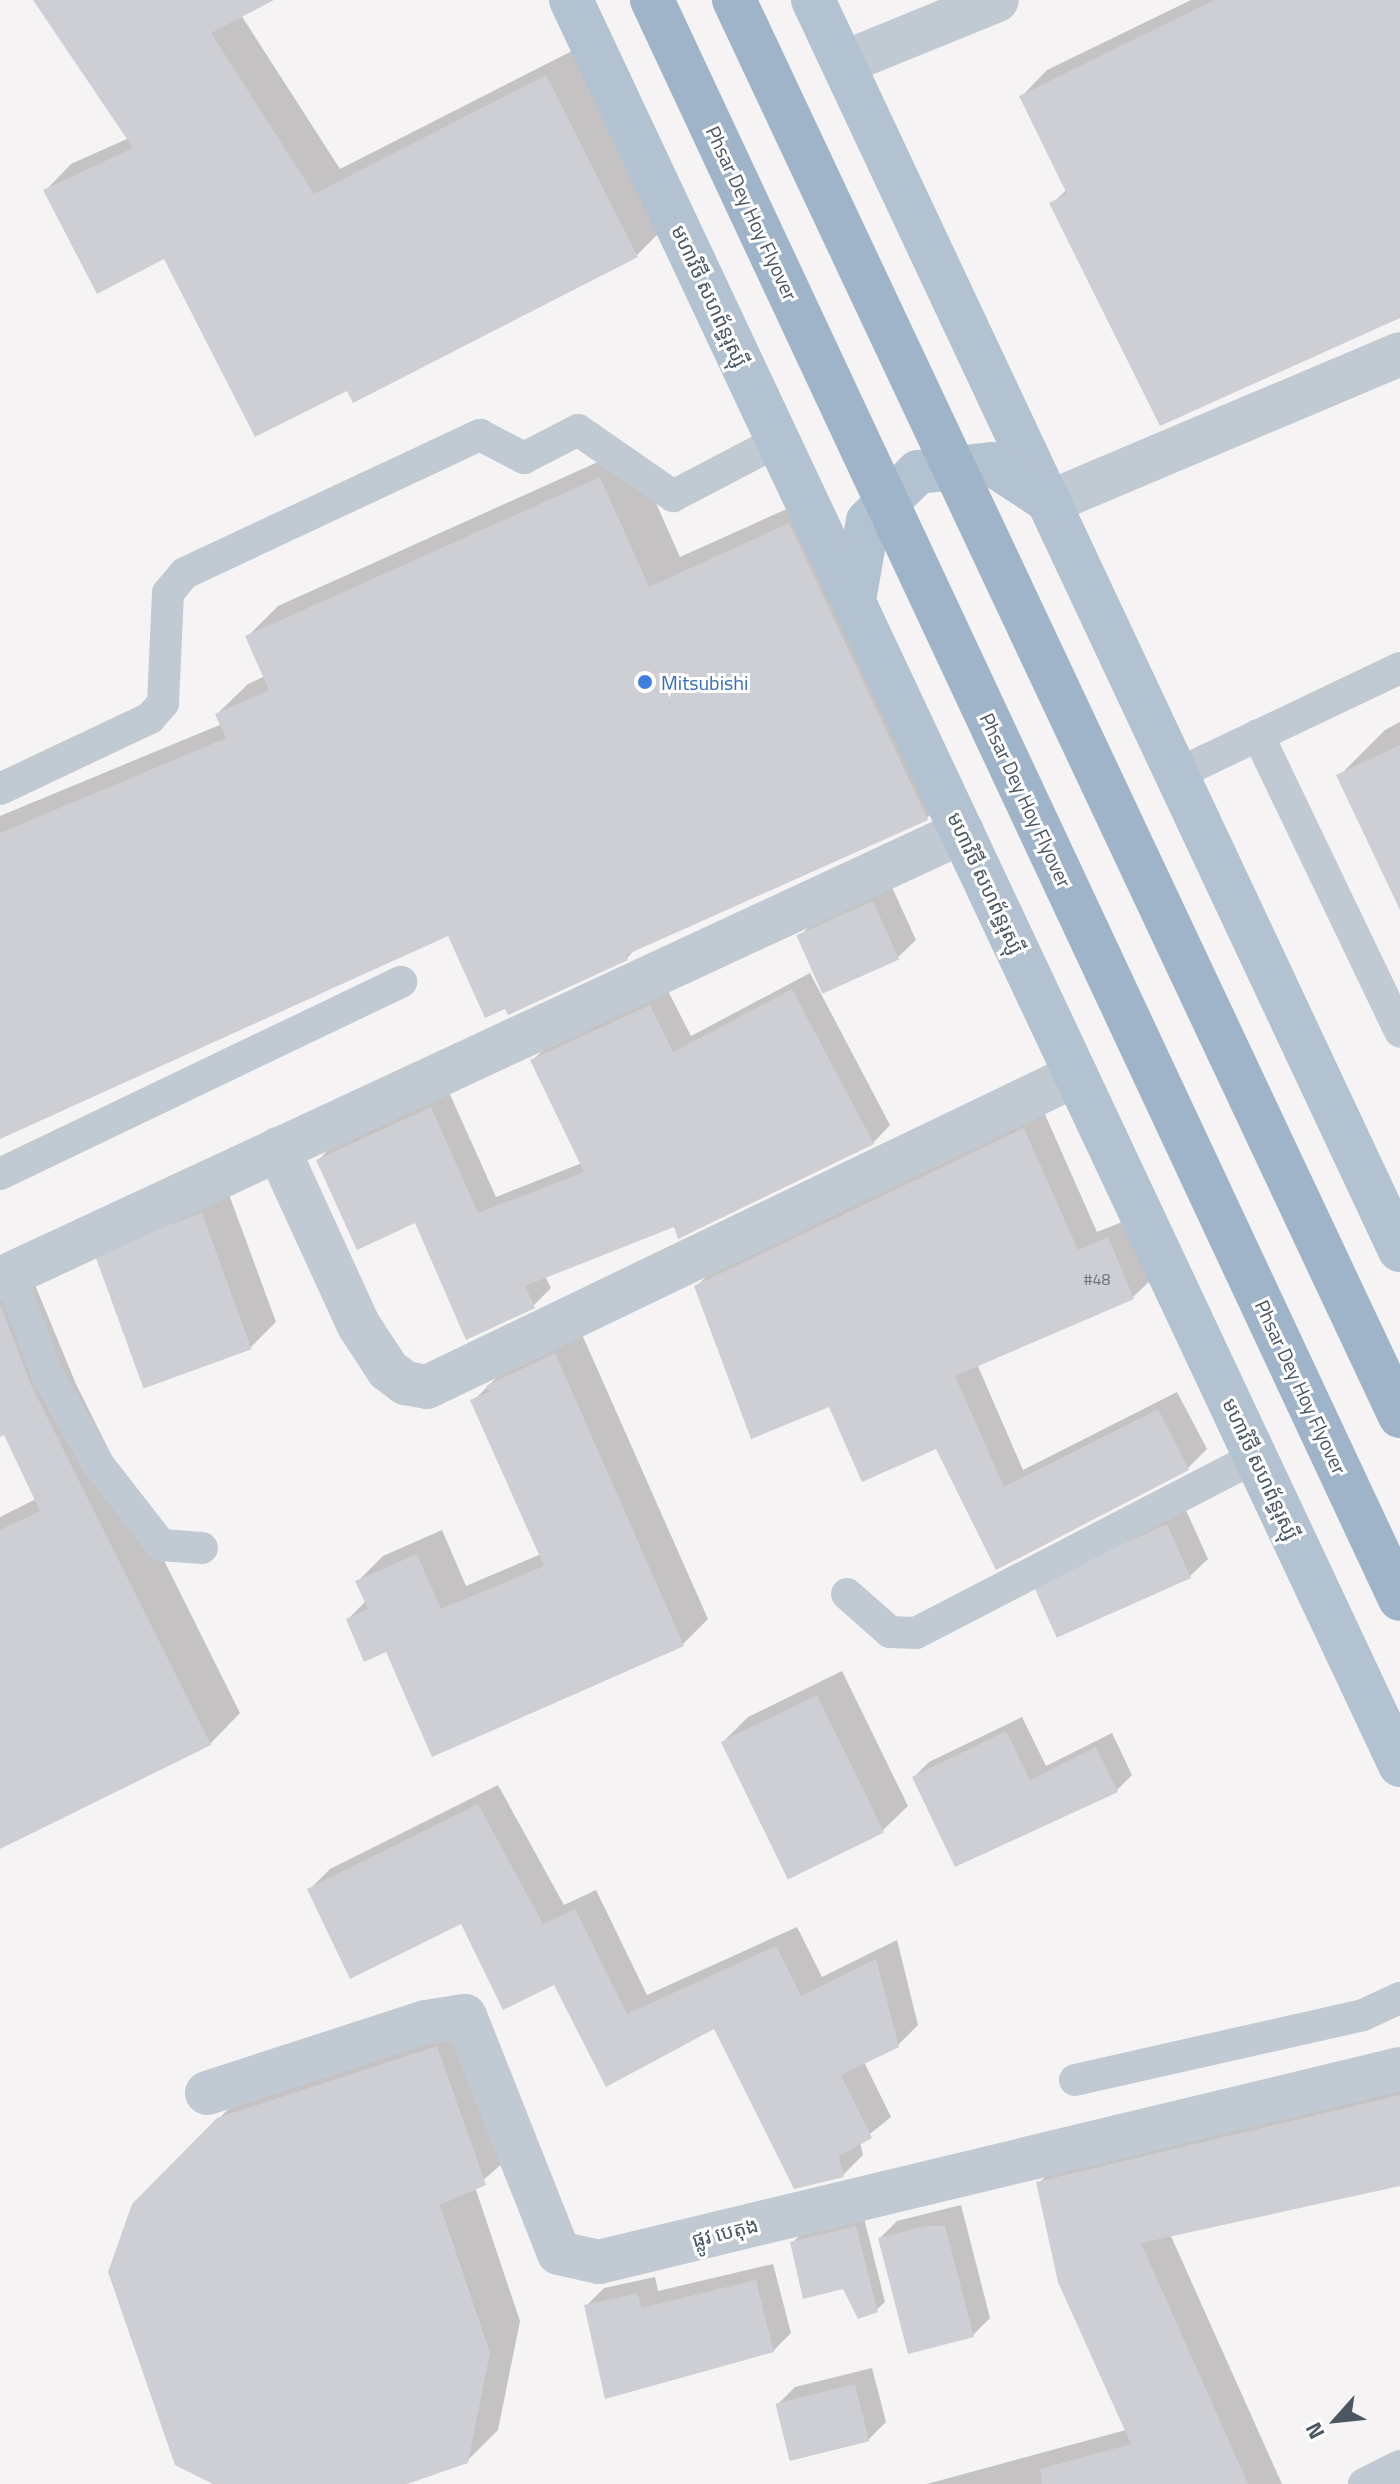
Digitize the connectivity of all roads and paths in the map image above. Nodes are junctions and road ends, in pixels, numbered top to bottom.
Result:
1 (571, 0) edge
2 (652, 0) edge
3 (734, 0) edge
4 (813, 0) edge
5 (997, 0) edge
6 (843, 63) junction
7 (1400, 354) edge
8 (778, 441) junction
9 (1050, 502) junction
10 (854, 600) junction
11 (1400, 668) edge
12 (1258, 735) junction
13 (1177, 774) junction
14 (0, 789) edge
15 (962, 832) junction
16 (401, 982) dead end
17 (1400, 1032) edge
18 (1076, 1075) junction
19 (278, 1149) junction
20 (0, 1174) edge
21 (1400, 1250) edge
22 (5, 1277) edge
23 (1400, 1416) edge
24 (1255, 1457) junction
25 (202, 1548) dead end
26 (847, 1594) dead end
27 (1400, 1599) edge
28 (1400, 1765) edge
29 (1400, 1998) edge
30 (1400, 2069) edge
31 (1075, 2080) dead end
32 (207, 2093) dead end
33 (1400, 2466) edge
34 (1364, 2484) edge

1 - 8 main road, មហាវិថី សហព័ន្ធរុស្ស៊ី
2 - 27 highway, Phsar Dey Hoy Flyover
3 - 23 highway
4 - 6 main road
5 - 6 street
6 - 9 main road
7 - 9 street
8 - 10 main road, មហាវិថី សហព័ន្ធរុស្ស៊ី
8 - 14 lane
9 - 10 main road
9 - 13 main road
10 - 15 main road, មហាវិថី សហព័ន្ធរុស្ស៊ី
11 - 12 lane
12 - 13 lane
12 - 17 lane
13 - 21 main road
15 - 18 main road, មហាវិថី សហព័ន្ធរុស្ស៊ី
15 - 19 street
16 - 20 lane
18 - 19 street
18 - 24 main road, មហាវិថី សហព័ន្ធរុស្ស៊ី
19 - 22 street
22 - 25 lane
24 - 26 lane
24 - 28 main road, មហាវិថី សហព័ន្ធរុស្ស៊ី
29 - 31 lane
30 - 32 street, ផ្លូវ បេតុង
33 - 34 lane

